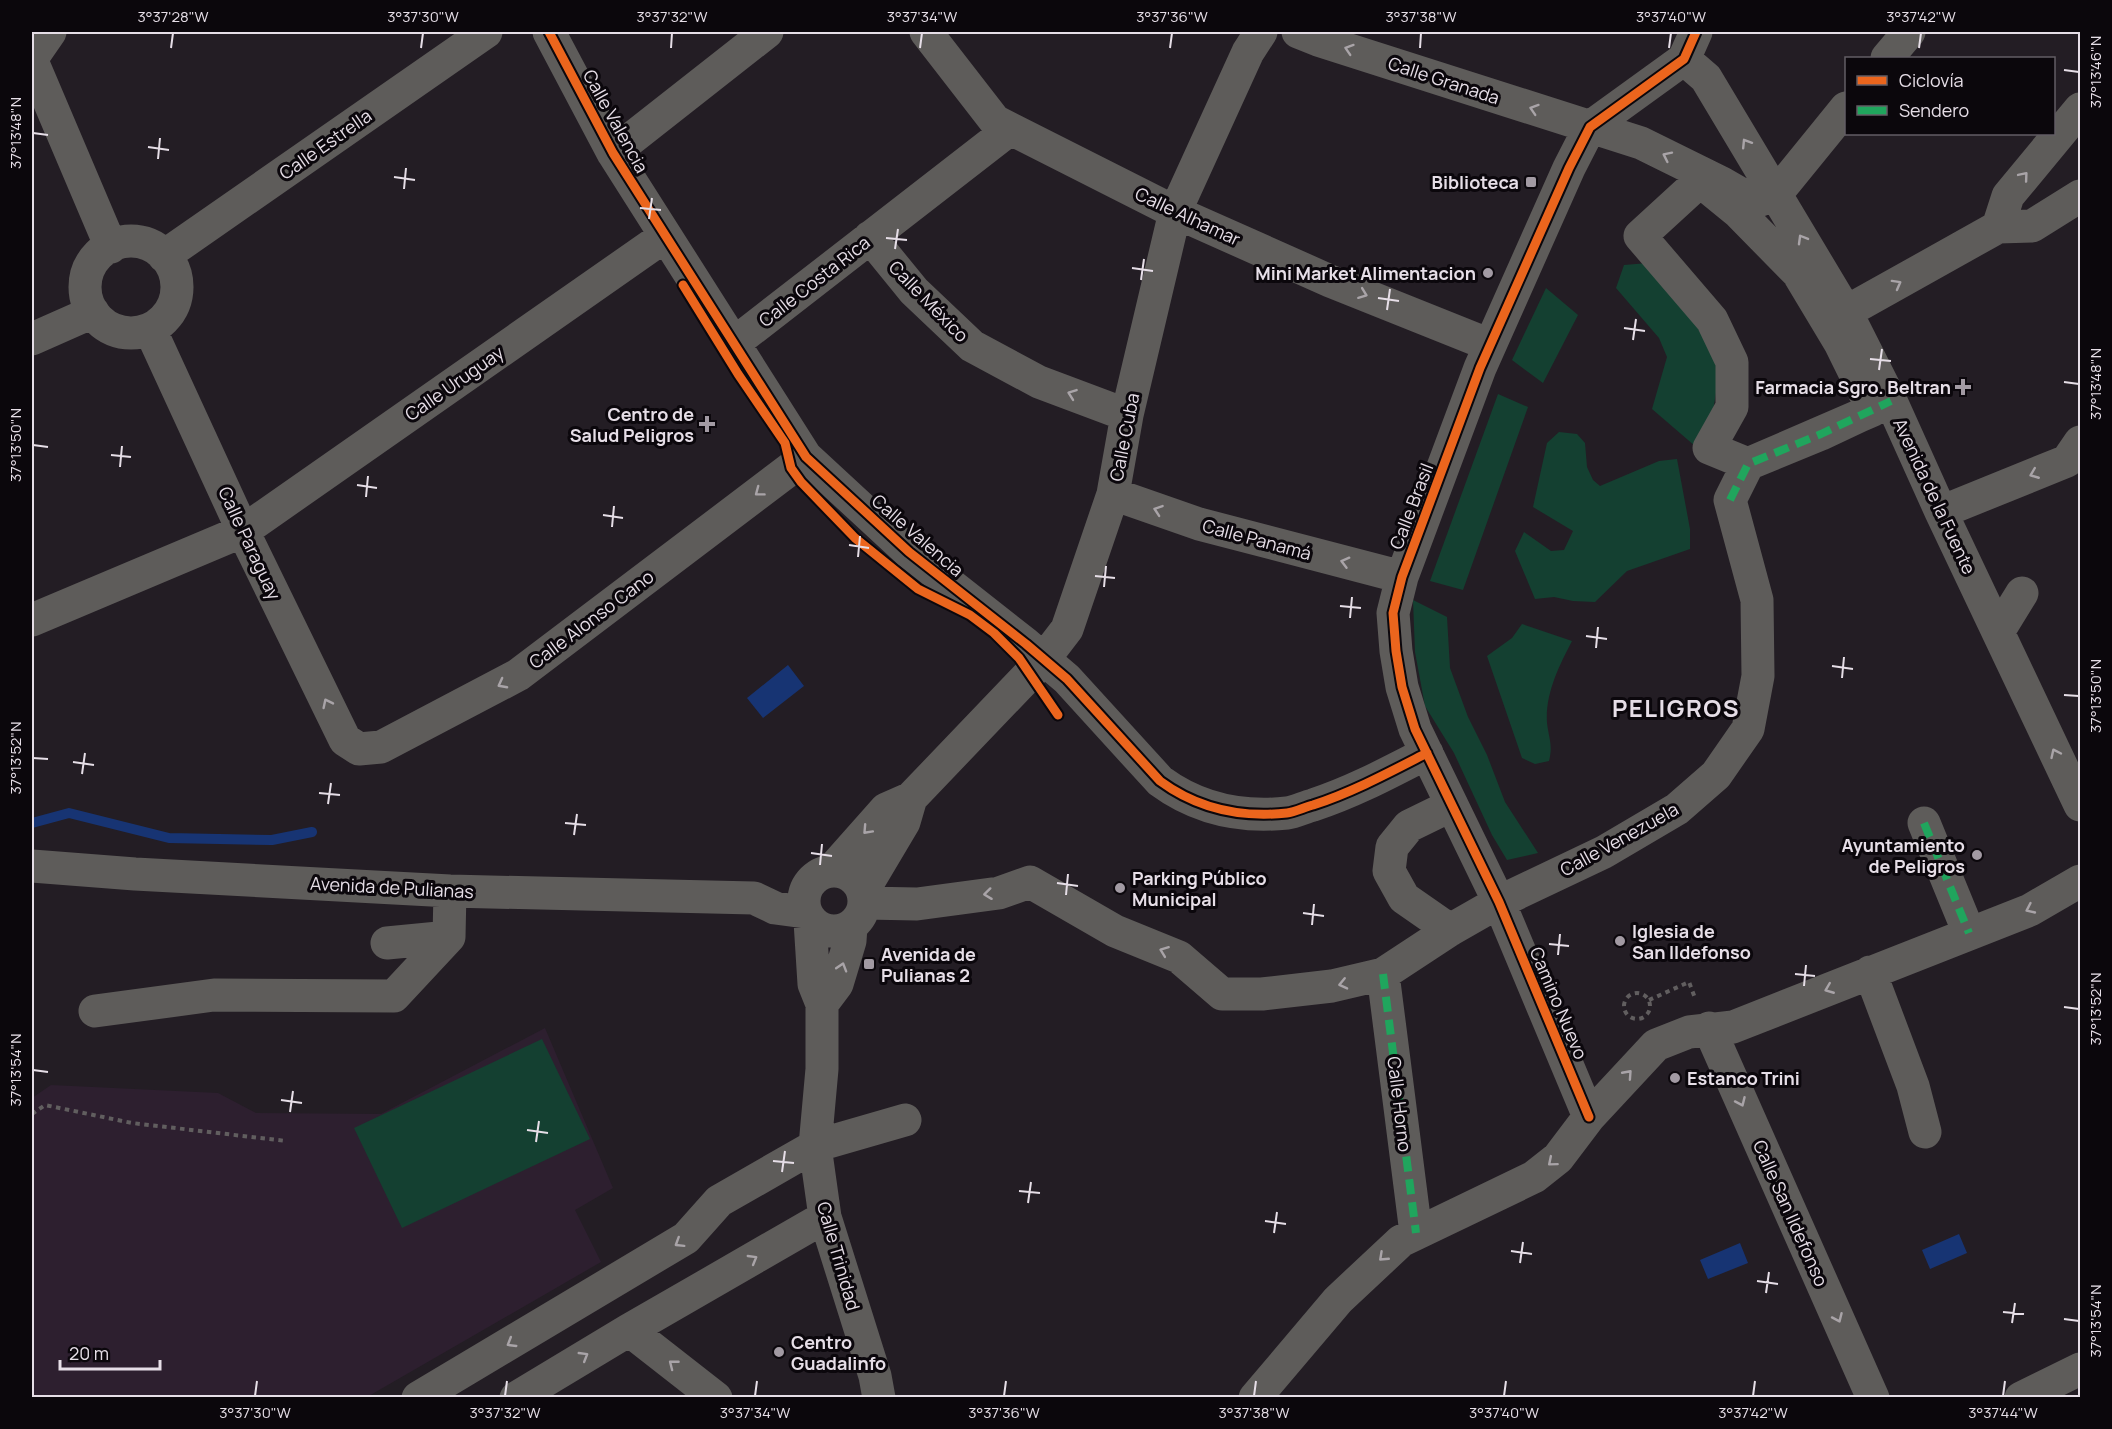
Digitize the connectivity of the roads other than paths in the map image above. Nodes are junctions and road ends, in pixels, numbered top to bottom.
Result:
1 (50, 32) edge
2 (486, 32) edge
3 (549, 32) edge
4 (767, 32) edge
5 (926, 32) edge
6 (1261, 32) edge
7 (1298, 32) edge
8 (1909, 32) edge
9 (1690, 45) edge
10 (1888, 57) edge
11 (32, 59) edge
12 (1845, 109) edge
13 (2080, 109) edge
14 (1590, 128) junction
15 (1010, 129) junction
16 (613, 153) junction
17 (1776, 194) junction
18 (2080, 196) edge
19 (1175, 212) junction
20 (1998, 227) junction
21 (665, 236) junction
22 (870, 237) junction
23 (111, 247) junction
24 (164, 256) junction
25 (93, 312) junction
26 (1846, 312) junction
27 (150, 329) junction
28 (32, 339) edge
29 (733, 344) junction
30 (1490, 345) junction
31 (1882, 405) junction
32 (1127, 415) junction
33 (2080, 442) edge
34 (806, 457) junction
35 (1748, 464) junction
36 (1113, 494) junction
37 (1941, 512) junction
38 (243, 531) junction
39 (1402, 577) junction
40 (2022, 592) dead end
41 (32, 620) edge
42 (1998, 632) junction
43 (1044, 659) junction
44 (359, 749) joint
45 (1427, 753) junction
46 (911, 798) junction
47 (1452, 805) junction
48 (2080, 806) edge
49 (1924, 823) dead end
50 (32, 866) edge
51 (822, 875) junction
52 (2080, 881) edge
53 (450, 891) junction
54 (754, 898) junction
55 (1499, 902) junction
56 (860, 907) junction
57 (808, 916) junction
58 (1450, 930) junction
59 (1969, 933) junction
60 (449, 937) junction
61 (387, 942) dead end
62 (1869, 972) junction
63 (1383, 974) junction
64 (822, 1004) junction
65 (95, 1011) dead end
66 (1709, 1029) junction
67 (1589, 1117) junction
68 (905, 1120) dead end
69 (1925, 1132) dead end
70 (814, 1146) junction
71 (825, 1217) junction
72 (1416, 1233) junction
73 (629, 1330) junction
74 (2080, 1368) edge
75 (436, 1393) edge
76 (516, 1398) edge
77 (716, 1398) edge
78 (879, 1398) edge
79 (1255, 1398) edge
80 (1873, 1398) edge
81 (2021, 1398) edge

1 - 11 street
2 - 24 street, Calle Estrella
3 - 16 street, Calle Valencia
4 - 16 street
5 - 15 street, Calle Alhamar
6 - 19 street, Calle Cuba
14 -> 7 street, Calle Granada
8 - 10 street
9 - 14 street
17 -> 9 street, Avenida de la Fuente
11 - 23 street
12 - 17 street
20 -> 13 street
17 -> 14 street
14 - 30 street, Calle Brasil
15 - 19 street, Calle Alhamar
15 - 22 street, Calle Costa Rica
16 - 21 street, Calle Valencia
26 -> 17 street, Avenida de la Fuente
18 - 20 street
19 -> 30 street, Calle Alhamar
19 - 32 street, Calle Cuba
26 -> 20 street
21 - 29 street, Calle Valencia
21 - 38 street, Calle Uruguay
22 - 29 street, Calle Costa Rica
32 -> 22 street, Calle México
23 - 24 street
23 - 25 street
24 - 27 street
25 - 27 street
25 - 28 street
26 - 31 street, Avenida de la Fuente
27 - 38 street, Calle Paraguay
29 - 34 street, Calle Valencia
30 - 39 street, Calle Brasil
31 - 35 street
31 - 35 street
31 - 37 street, Avenida de la Fuente
32 - 36 street, Calle Cuba
33 -> 37 street
34 - 43 street, Calle Valencia
34 -> 44 street, Calle Alonso Cano
35 - 55 street, Calle Venezuela
39 -> 36 street, Calle Panamá
36 - 43 street, Calle Cuba
37 - 42 street, Avenida de la Fuente
38 - 41 street, Calle Uruguay
44 -> 38 street, Calle Paraguay
39 - 45 street, Calle Brasil
40 - 42 street
48 -> 42 street, Avenida de la Fuente
43 - 45 street, Calle Valencia
43 - 46 street, Calle Cuba
45 - 47 street, Calle Brasil
46 -> 51 street, Calle Cuba
46 - 56 street, Calle Cuba
47 - 55 street, Calle Brasil
47 - 58 street
49 - 59 street
50 - 53 street, Avenida de Pulianas
51 - 54 street, Avenida de Pulianas
51 - 56 street
51 - 57 street
52 -> 59 street
53 - 54 street, Avenida de Pulianas
53 - 60 street
54 - 57 street, Avenida de Pulianas
55 - 58 street, Calle Venezuela
55 - 67 street, Camino Nuevo
56 - 57 street
63 -> 56 street
64 -> 56 street
57 - 64 street, Calle Trinidad
58 - 63 street, Calle Venezuela
59 - 62 street
60 - 61 street
60 - 65 street
62 -> 66 street
62 - 69 street
63 - 72 street, Calle Horno
64 - 70 street, Calle Trinidad
67 -> 66 street
66 -> 80 street, Calle San Ildefonso
67 -> 72 street
68 - 70 street
70 - 71 street, Calle Trinidad
70 -> 75 street
73 -> 71 street
71 - 78 street, Calle Trinidad
72 -> 79 street
76 -> 73 street
77 -> 73 street
74 - 81 street

